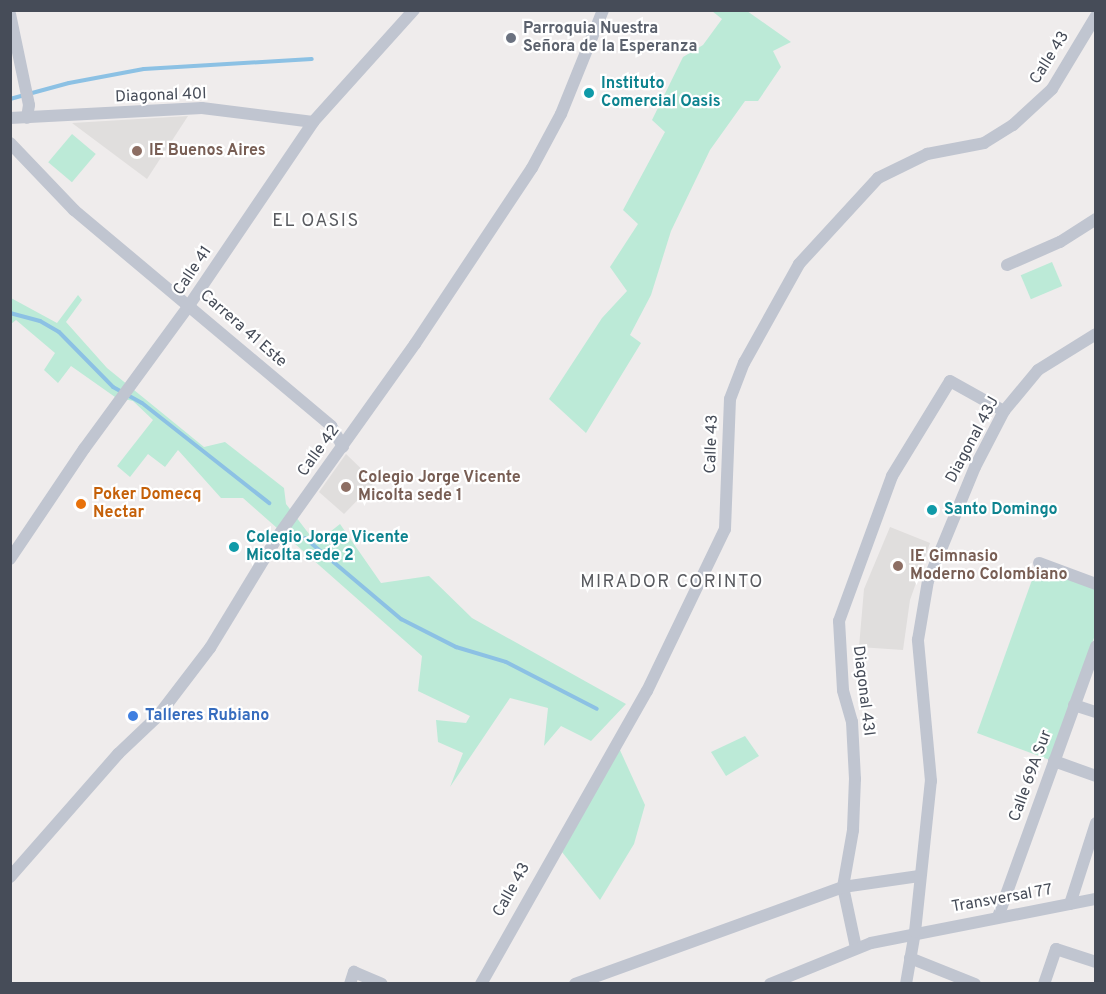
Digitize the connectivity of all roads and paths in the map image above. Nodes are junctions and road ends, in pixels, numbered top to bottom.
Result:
1 (414, 10) edge
2 (603, 10) edge
3 (10, 14) edge
4 (1095, 16) edge
5 (10, 118) edge
6 (27, 118) junction
7 (313, 122) junction
8 (10, 143) edge
9 (1095, 219) edge
10 (1007, 265) dead end
11 (190, 304) junction
12 (1095, 334) edge
13 (1004, 411) junction
14 (343, 447) junction
15 (10, 558) edge
16 (1039, 563) dead end
17 (1095, 584) edge
18 (1095, 648) edge
19 (1074, 705) junction
20 (1095, 712) edge
21 (1054, 761) junction
22 (1095, 776) edge
23 (1095, 823) edge
24 (11, 876) edge
25 (919, 876) junction
26 (843, 887) junction
27 (1095, 899) edge
28 (1070, 904) junction
29 (998, 917) junction
30 (915, 932) junction
31 (856, 948) junction
32 (910, 958) junction
33 (1095, 962) edge
34 (352, 978) edge
35 (382, 984) edge
36 (481, 984) edge
37 (575, 984) edge
38 (770, 984) edge
39 (906, 984) edge
40 (975, 984) edge
41 (1044, 984) edge

1 - 7 street, Calle 41
2 - 14 street, Calle 42
3 - 6 street
4 - 36 street, Calle 43
5 - 6 street, Diagonal 40I
6 - 7 street, Diagonal 40I
7 - 11 street, Calle 41
8 - 11 street, Carrera 41 Este
9 - 10 street
11 - 14 street, Carrera 41 Este
11 - 15 street, Calle 41
12 - 13 street, Diagonal 43J
13 - 25 street, Diagonal 43J
13 - 26 street, Diagonal 43I
14 - 24 street, Calle 42
16 - 17 street
18 - 19 street, Calle 69A Sur
19 - 20 street
19 - 21 street, Calle 69A Sur
21 - 22 street
21 - 29 street, Calle 69A Sur
23 - 28 street
25 - 26 street
25 - 30 street, Diagonal 43J
26 - 31 street
26 - 37 street
27 - 28 street, Transversal 77
28 - 29 street, Transversal 77
29 - 30 street, Transversal 77
30 - 31 street, Transversal 77
30 - 32 street, Diagonal 43J
31 - 38 street, Transversal 77
32 - 39 street, Diagonal 43J
32 - 40 street
33 - 41 street
34 - 35 street

